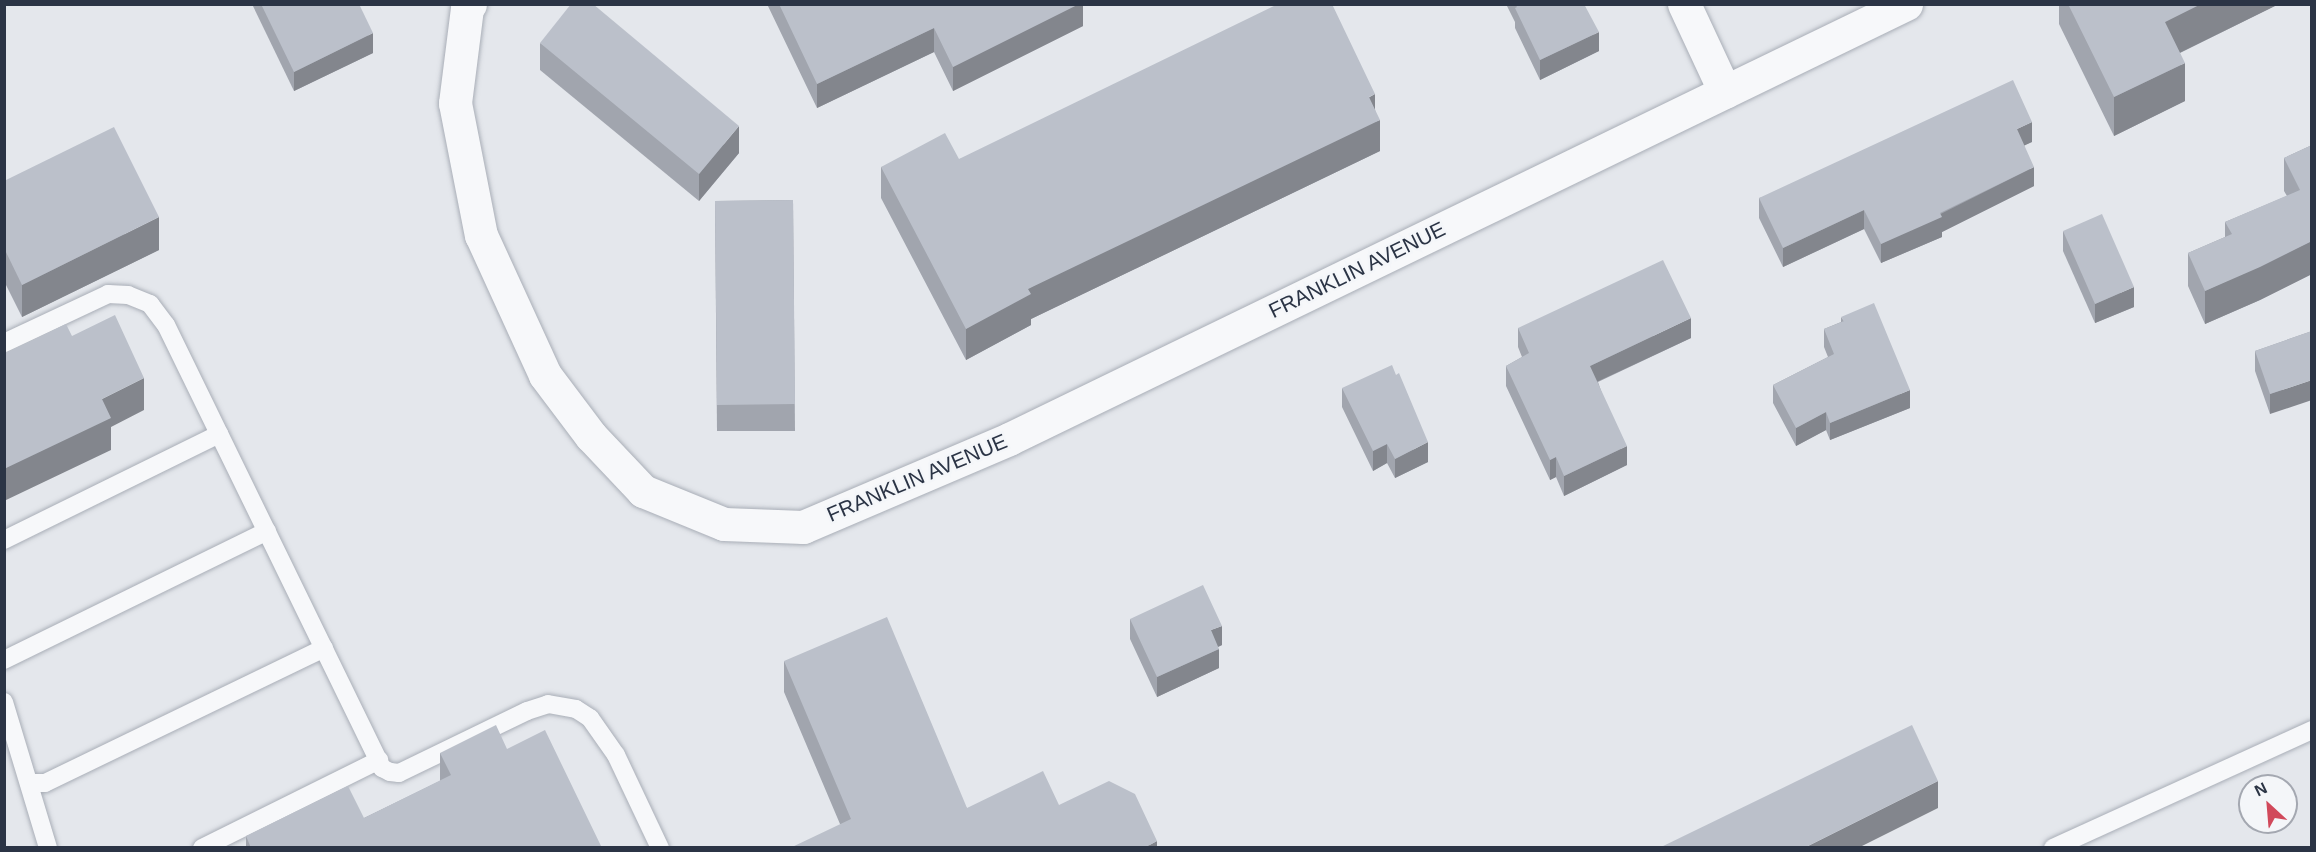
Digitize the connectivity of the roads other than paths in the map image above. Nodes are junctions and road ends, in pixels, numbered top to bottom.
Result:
1 (470, 4) edge
2 (1684, 4) edge
3 (1905, 4) edge
4 (1725, 92) junction
5 (4, 343) edge
6 (219, 434) junction
7 (267, 531) junction
8 (4, 540) edge
9 (324, 648) junction
10 (4, 660) edge
11 (4, 702) edge
12 (2312, 730) edge
13 (379, 760) junction
14 (28, 783) junction
15 (48, 848) edge
16 (202, 848) edge
17 (660, 848) edge
18 (2054, 848) edge

1 - 4 street, FRANKLIN AVENUE
2 - 4 street
3 - 4 street, FRANKLIN AVENUE
5 - 6 lane
6 - 7 lane
6 - 8 lane
7 - 9 lane
7 - 10 lane
9 - 13 lane
9 - 14 lane
11 - 14 lane
12 - 18 lane
13 - 16 lane
13 - 17 lane
14 - 15 lane

